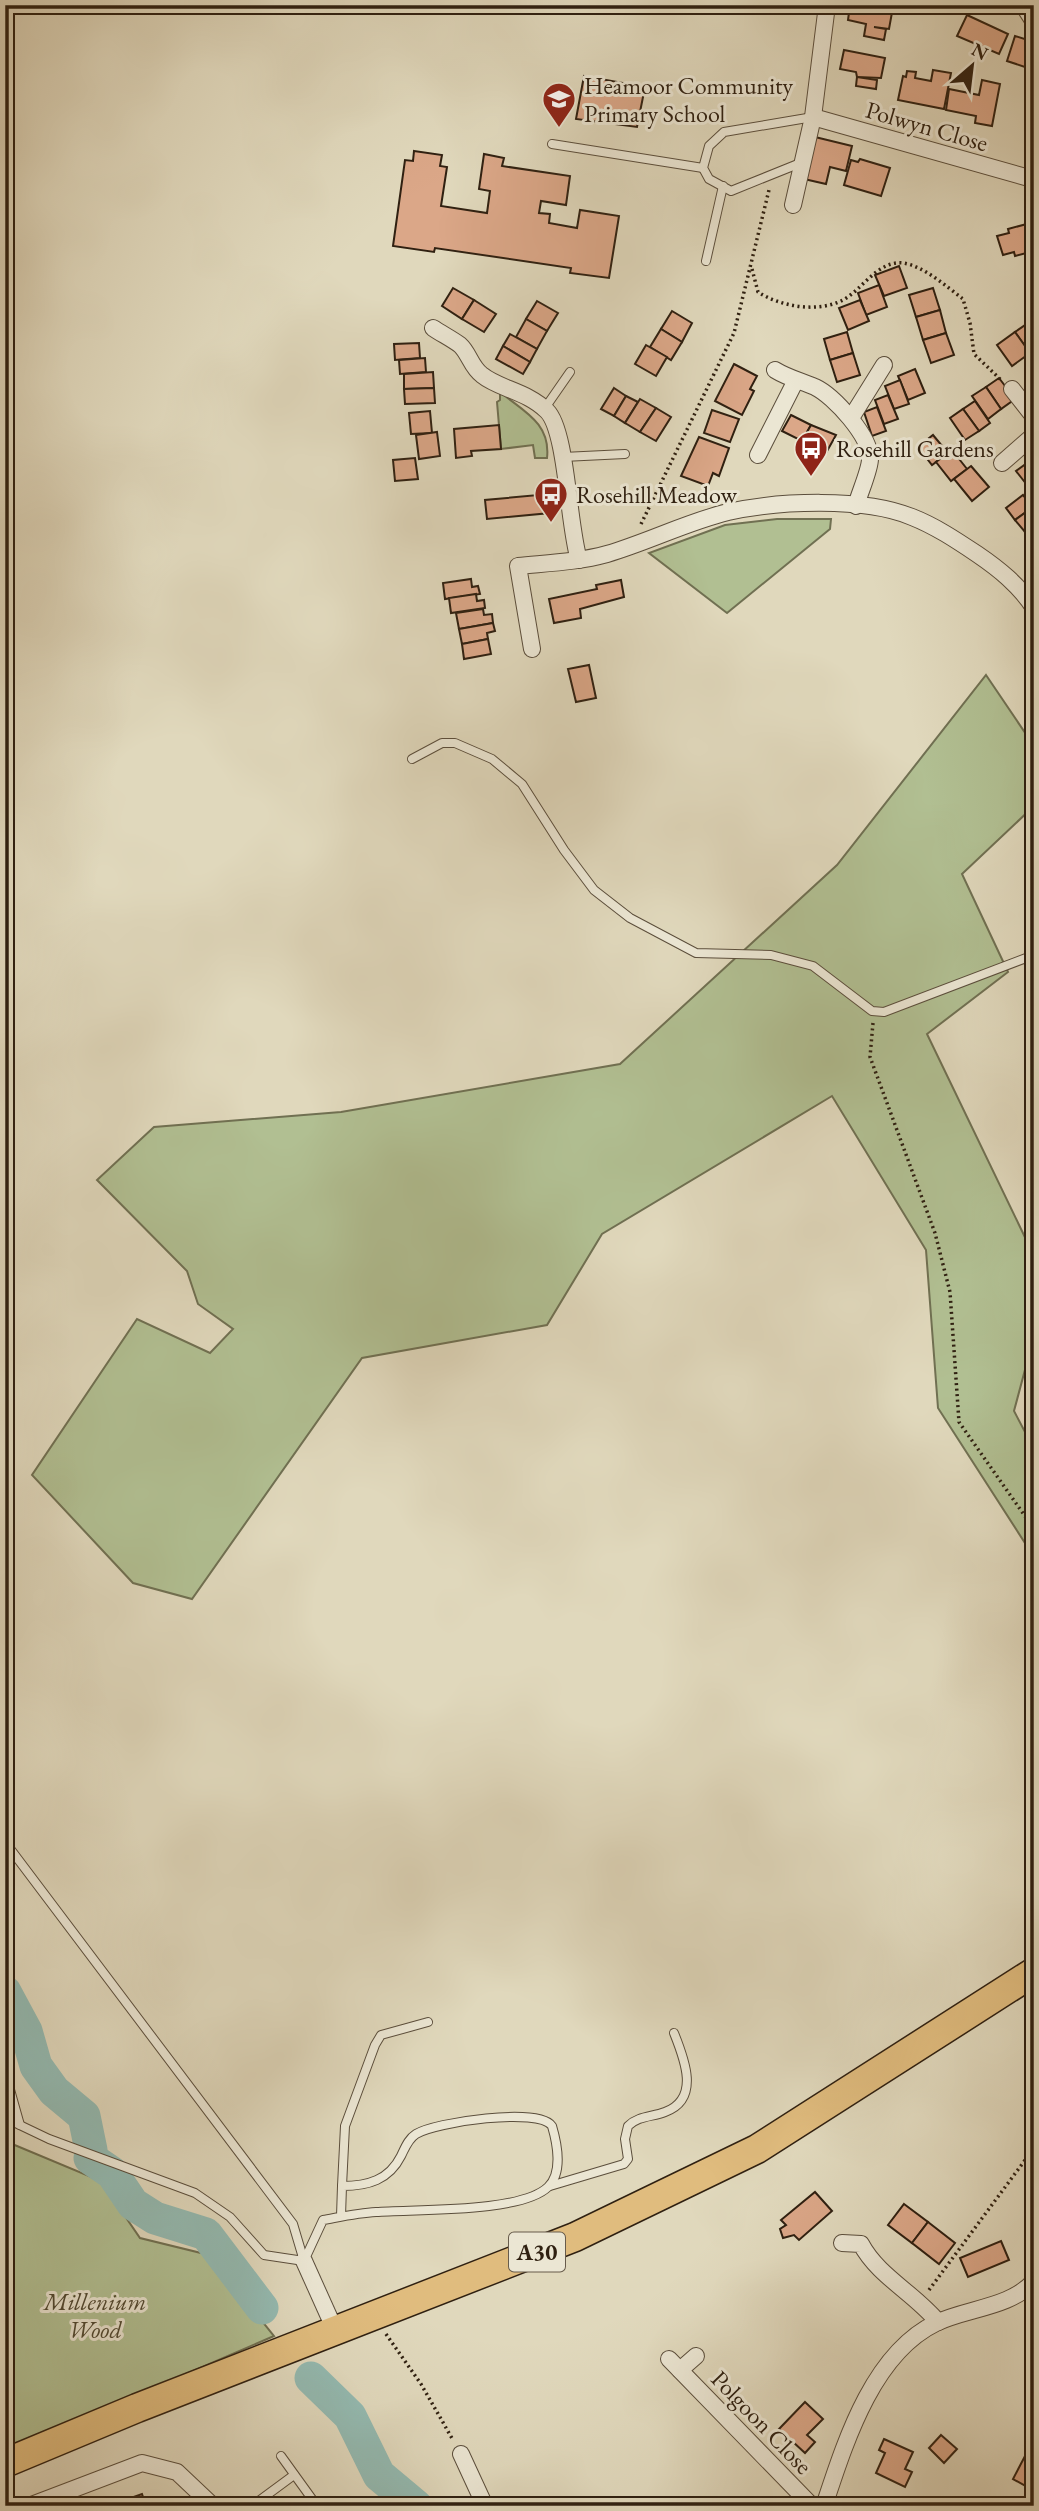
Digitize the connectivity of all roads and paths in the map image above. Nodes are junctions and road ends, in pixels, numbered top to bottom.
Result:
1 (827, 5) edge
2 (1023, 5) edge
3 (1034, 22) edge
4 (813, 117) junction
5 (552, 144) dead end
6 (803, 162) junction
7 (703, 169) junction
8 (771, 176) junction
9 (1028, 178) dead end
10 (723, 186) junction
11 (793, 205) dead end
12 (706, 261) dead end
13 (752, 267) junction
14 (433, 328) dead end
15 (884, 365) dead end
16 (775, 370) dead end
17 (570, 372) dead end
18 (795, 382) junction
19 (1012, 389) joint
20 (545, 408) junction
21 (1034, 417) edge
22 (851, 418) junction
23 (1034, 435) edge
24 (625, 454) dead end
25 (758, 455) dead end
26 (563, 457) junction
27 (1002, 463) dead end
28 (856, 506) junction
29 (631, 545) junction
30 (579, 560) junction
31 (1034, 608) edge
32 (532, 649) dead end
33 (412, 759) dead end
34 (1034, 955) edge
35 (872, 1011) junction
36 (1034, 1529) edge
37 (5, 1842) edge
38 (1034, 1972) edge
39 (428, 2022) dead end
40 (674, 2033) dead end
41 (5, 2039) edge
42 (5, 2118) edge
43 (20, 2125) junction
44 (1034, 2148) edge
45 (342, 2186) junction
46 (550, 2186) junction
47 (341, 2216) junction
48 (842, 2243) dead end
49 (303, 2261) junction
50 (1034, 2281) edge
51 (921, 2301) junction
52 (372, 2315) junction
53 (938, 2322) junction
54 (335, 2330) junction
55 (696, 2356) dead end
56 (461, 2454) joint
57 (281, 2456) dead end
58 (5, 2463) edge
59 (294, 2475) junction
60 (312, 2499) dead end
61 (29, 2506) edge
62 (213, 2506) edge
63 (252, 2506) edge
64 (485, 2506) edge
65 (812, 2506) edge
66 (824, 2506) edge

1 - 4 street
2 - 3 street
4 - 6 street
4 - 7 lane
4 - 9 street, Polwyn Close
5 - 7 lane
6 - 8 lane
6 - 11 street
7 - 10 lane
8 - 10 lane
8 - 13 path
10 - 12 lane
13 - 19 path
13 - 29 path
14 - 20 street
15 - 22 street
16 - 18 street
17 - 20 lane
18 - 22 street
18 - 25 street
19 - 21 street
20 - 26 street
22 - 28 street
23 - 27 street
24 - 26 lane
26 - 30 street
28 - 29 street
28 - 31 street
29 - 30 street
30 - 32 street
33 - 35 lane
34 - 35 lane
35 - 36 path
37 - 49 lane
38 - 52 highway, A30
39 - 45 lane
40 - 46 lane
41 - 43 lane
42 - 43 lane
43 - 49 lane
44 - 51 path
45 - 46 lane
45 - 47 lane
46 - 47 lane
47 - 49 lane
48 - 51 street
49 - 54 street
50 - 53 street
51 - 53 street
52 - 54 highway, A30
52 - 56 path
53 - 66 street
54 - 58 highway, A30
55 - 65 street, Polgoon Close
56 - 64 street
57 - 59 lane
59 - 60 lane
59 - 63 lane
61 - 62 street

